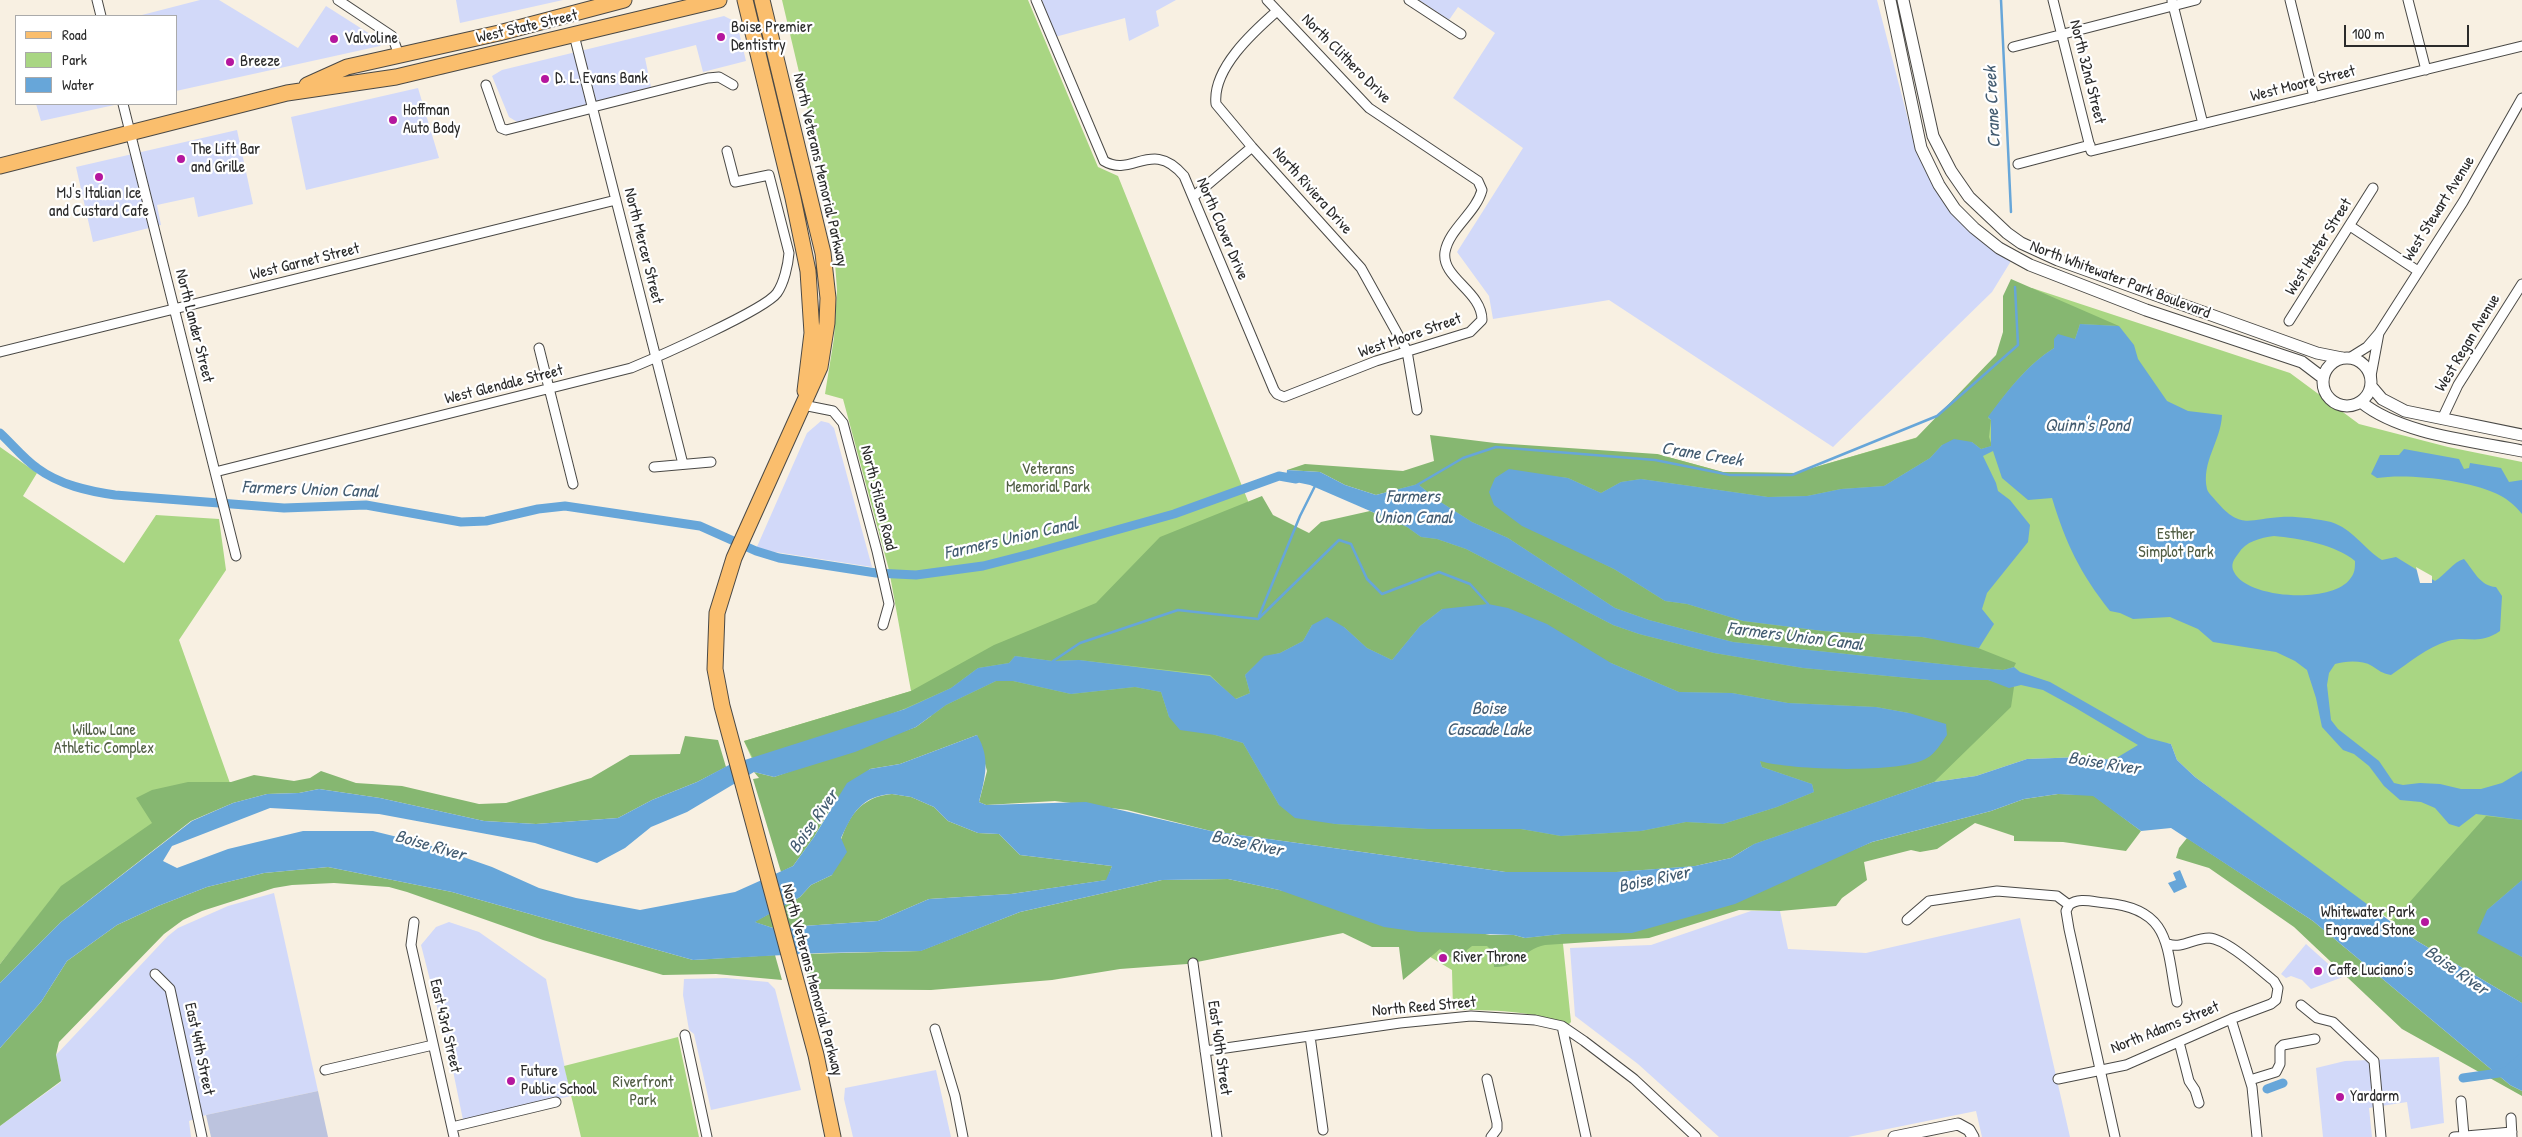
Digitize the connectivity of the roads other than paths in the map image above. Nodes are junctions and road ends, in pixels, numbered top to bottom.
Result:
1 (97, 0) edge
2 (338, 0) edge
3 (624, 0) edge
4 (719, 0) edge
5 (745, 0) edge
6 (762, 0) edge
7 (1036, 0) edge
8 (1267, 0) edge
9 (1409, 0) edge
10 (1890, 0) edge
11 (1903, 0) edge
12 (2053, 0) edge
13 (2196, 0) edge
14 (2290, 0) edge
15 (2408, 0) edge
16 (2172, 3) edge
17 (1277, 11) junction
18 (101, 15) edge
19 (499, 33) junction
20 (1461, 34) dead end
21 (2062, 34) junction
22 (574, 35) junction
23 (2013, 46) dead end
24 (2522, 46) edge
25 (399, 55) junction
26 (460, 61) junction
27 (2426, 70) junction
28 (346, 84) junction
29 (486, 85) dead end
30 (733, 85) dead end
31 (288, 93) junction
32 (2314, 97) junction
33 (2521, 101) edge
34 (123, 105) edge
35 (593, 107) junction
36 (2203, 124) junction
37 (130, 133) junction
38 (1252, 147) junction
39 (2090, 148) junction
40 (727, 151) dead end
41 (2018, 164) dead end
42 (0, 166) edge
43 (1482, 186) joint
44 (2373, 188) dead end
45 (1193, 198) junction
46 (616, 200) junction
47 (2350, 226) junction
48 (2418, 271) junction
49 (2522, 284) edge
50 (174, 309) junction
51 (2289, 321) dead end
52 (2379, 333) junction
53 (539, 348) dead end
54 (1407, 351) junction
55 (0, 352) edge
56 (656, 358) junction
57 (2346, 358) junction
58 (2323, 378) junction
59 (2371, 381) junction
60 (550, 390) junction
61 (1280, 397) joint
62 (2362, 402) junction
63 (803, 405) junction
64 (1417, 410) dead end
65 (2442, 419) junction
66 (2522, 435) edge
67 (2522, 451) edge
68 (712, 462) dead end
69 (684, 464) junction
70 (654, 466) dead end
71 (215, 472) junction
72 (573, 484) dead end
73 (236, 556) dead end
74 (882, 625) dead end
75 (2069, 905) junction
76 (1907, 920) dead end
77 (414, 922) dead end
78 (2168, 944) junction
79 (1193, 963) dead end
80 (155, 974) dead end
81 (2177, 1002) dead end
82 (2301, 1005) dead end
83 (2231, 1019) junction
84 (1562, 1026) junction
85 (935, 1029) dead end
86 (684, 1035) dead end
87 (1310, 1036) junction
88 (2315, 1039) dead end
89 (2179, 1042) junction
90 (433, 1044) junction
91 (1205, 1051) junction
92 (325, 1070) dead end
93 (2101, 1070) junction
94 (2058, 1078) dead end
95 (1487, 1079) dead end
96 (2250, 1080) junction
97 (556, 1102) dead end
98 (2461, 1102) dead end
99 (2200, 1103) dead end
100 (2511, 1118) dead end
101 (452, 1127) junction
102 (1323, 1130) dead end
103 (2512, 1135) edge
104 (2464, 1136) edge
105 (202, 1137) edge
106 (454, 1137) edge
107 (707, 1137) edge
108 (834, 1137) edge
109 (964, 1137) edge
110 (1217, 1137) edge
111 (1491, 1137) edge
112 (1586, 1137) edge
113 (1696, 1137) edge
114 (1894, 1137) edge
115 (1973, 1137) edge
116 (2115, 1137) edge
117 (2257, 1137) edge
118 (2381, 1137) edge
119 (2454, 1137) edge

1 - 18 street
2 - 25 street
3 - 19 main road, West State Street
4 - 22 main road, West State Street
5 - 63 main road, North Veterans Memorial Parkway
6 - 63 main road, North Veterans Memorial Parkway
7 - 45 street, North Clover Drive
8 - 17 street, North Clithero Drive
9 - 20 street
10 - 58 street, North Whitewater Park Boulevard
11 - 57 street, North Whitewater Park Boulevard
12 - 21 street, North 32nd Street
13 - 16 street
14 - 32 street
15 - 27 street
16 - 21 street
16 - 36 street
17 - 38 street, North Riviera Drive
17 - 43 street, North Clithero Drive
19 - 25 main road, West State Street
19 - 26 main road, West State Street
21 - 23 street
21 - 39 street, North 32nd Street
22 - 26 main road, West State Street
22 - 35 street, North Mercer Street
24 - 27 street, West Moore Street
25 - 28 main road, West State Street
25 - 31 main road, West State Street
26 - 28 main road, West State Street
27 - 32 street, West Moore Street
28 - 31 main road, West State Street
29 - 35 street
30 - 35 street
31 - 37 main road, West State Street
32 - 36 street, West Moore Street
33 - 48 street, West Stewart Avenue
34 - 37 street, North Lander Street
35 - 46 street, North Mercer Street
36 - 39 street, West Moore Street
37 - 42 main road, West State Street
37 - 50 street, North Lander Street
38 - 45 street
38 - 54 street, North Riviera Drive
39 - 41 street, West Moore Street
40 - 56 street, West Glendale Street
43 - 54 street, West Moore Street
44 - 47 street, West Hester Street
45 - 61 street, North Clover Drive
46 - 50 street, West Garnet Street
46 - 56 street, North Mercer Street
47 - 48 street
47 - 51 street, West Hester Street
48 - 52 street, West Stewart Avenue
49 - 65 street, West Regan Avenue
50 - 55 street, West Garnet Street
50 - 71 street, North Lander Street
52 - 57 street, West Stewart Avenue
52 - 59 street, West Stewart Avenue
53 - 60 street
54 - 61 street, West Moore Street
54 - 64 street, North Riviera Drive
56 - 60 street, West Glendale Street
56 - 69 street, North Mercer Street
57 - 58 street
57 - 59 street
58 - 62 street
59 - 62 street
59 - 65 street
60 - 71 street, West Glendale Street
60 - 72 street
62 - 67 street
63 - 74 street, North Stilson Road
63 - 108 main road, North Veterans Memorial Parkway
65 - 66 street
68 - 69 street
69 - 70 street
71 - 73 street, North Lander Street
75 - 76 street
75 - 78 street
75 - 93 street
77 - 90 street, East 43rd Street
78 - 81 street
78 - 83 street, North Adams Street
79 - 91 street, East 40th Street
80 - 105 street, East 44th Street
82 - 118 street
83 - 89 street, North Adams Street
83 - 96 street
84 - 87 street, North Reed Street
84 - 112 street
84 - 113 street, North Reed Street
85 - 109 street
86 - 107 street
87 - 91 street, North Reed Street
87 - 102 street
88 - 96 street
89 - 93 street, North Adams Street
89 - 99 street
90 - 92 street
90 - 101 street, East 43rd Street
91 - 110 street, East 40th Street
93 - 94 street, North Adams Street
93 - 116 street
95 - 111 street
96 - 117 street
97 - 101 street
98 - 104 street
100 - 103 street
101 - 106 street, East 43rd Street
103 - 104 street
104 - 119 street
114 - 115 street

